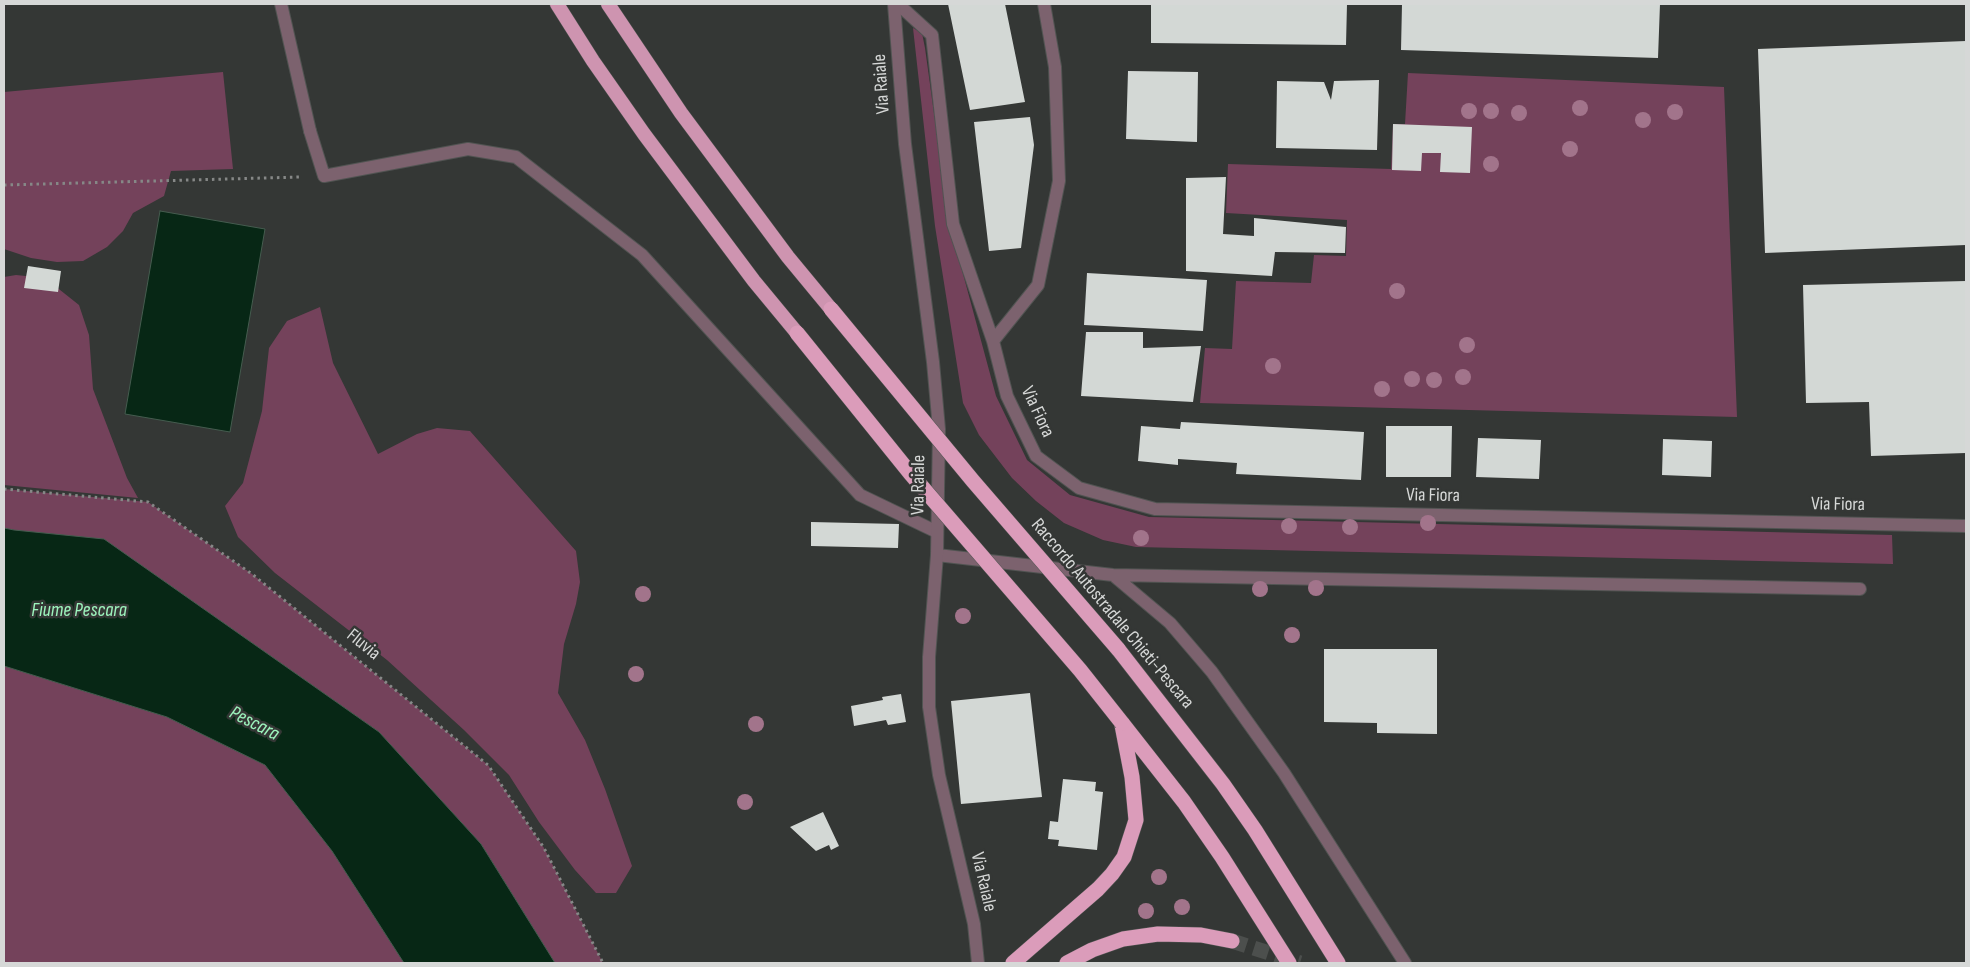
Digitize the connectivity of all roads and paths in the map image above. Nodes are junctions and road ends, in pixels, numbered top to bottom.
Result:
1 (281, 4) edge
2 (557, 4) edge
3 (608, 4) edge
4 (896, 4) edge
5 (1044, 4) edge
6 (324, 176) junction
7 (4, 185) edge
8 (831, 309) joint
9 (797, 334) joint
10 (993, 340) junction
11 (4, 489) edge
12 (1966, 526) edge
13 (937, 532) junction
14 (937, 555) junction
15 (1112, 575) junction
16 (1860, 589) dead end
17 (1122, 723) junction
18 (1232, 941) tunnel mouth
19 (1338, 962) edge
20 (603, 963) edge
21 (978, 963) edge
22 (1013, 963) edge
23 (1067, 963) edge
24 (1289, 963) edge
25 (1405, 963) edge

1 - 6 street
2 - 9 highway
3 - 8 highway
4 - 10 street, Via Fiora
4 - 13 street, Via Raiale
5 - 10 street
6 - 7 path
6 - 13 street
8 - 19 highway, Raccordo Autostradale Chieti-Pescara, bridge
9 - 17 highway, bridge
10 - 12 street, Via Fiora
11 - 20 path, Fluvia
13 - 14 street, Via Raiale
14 - 15 street
14 - 21 street, Via Raiale
15 - 16 street
15 - 25 street
17 - 22 highway
17 - 24 highway
18 - 23 highway

